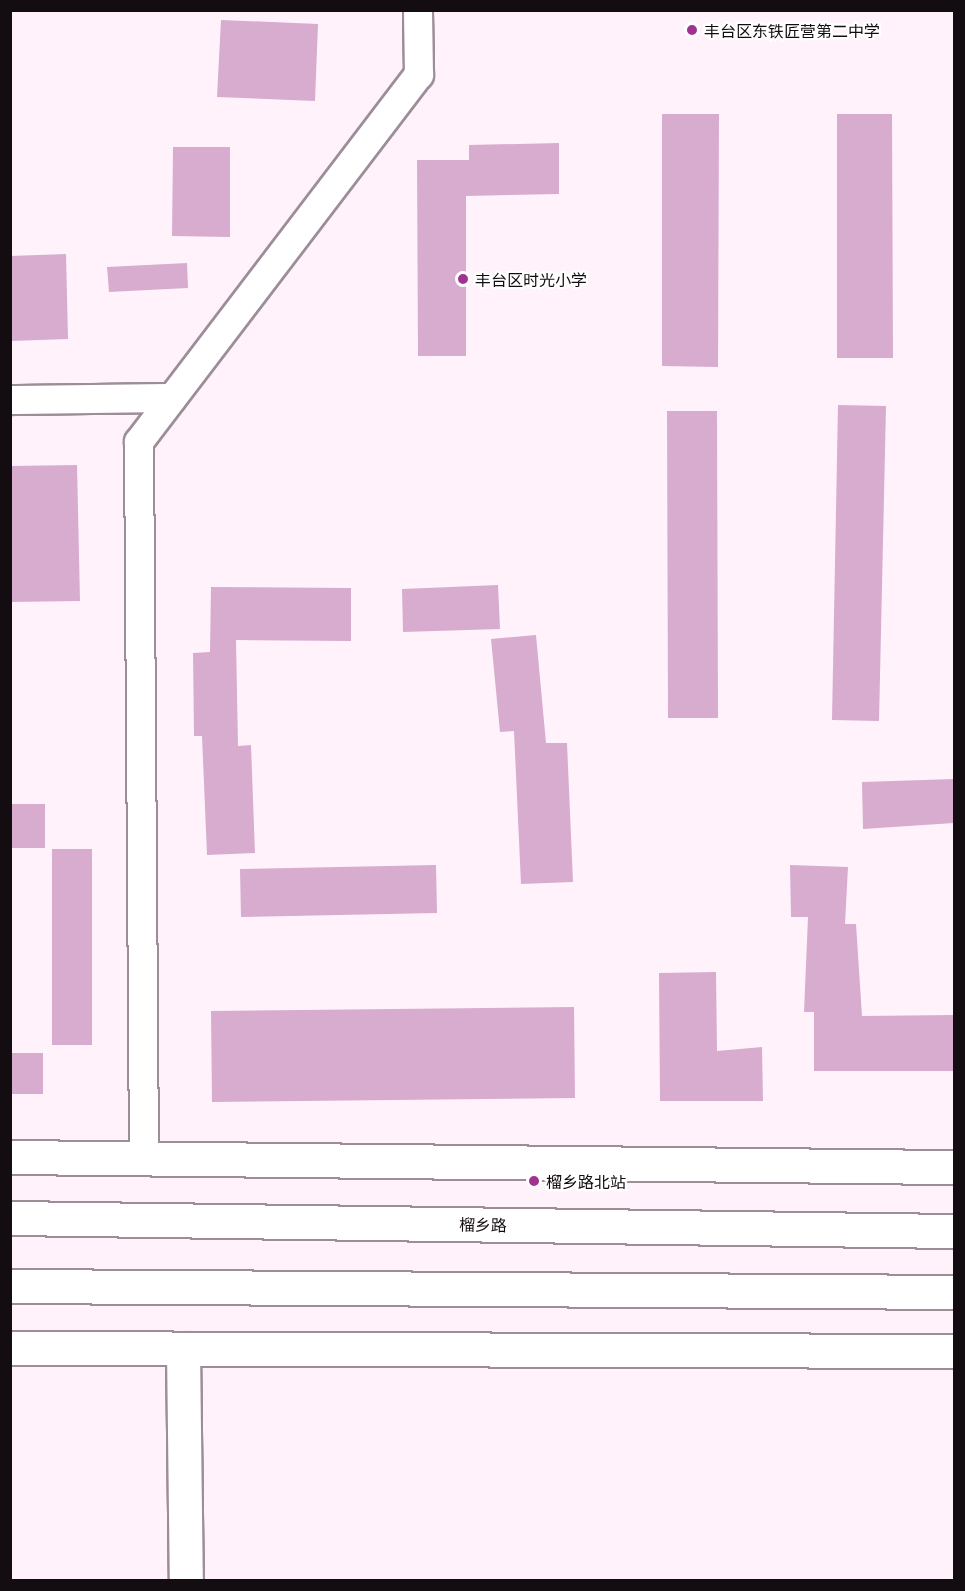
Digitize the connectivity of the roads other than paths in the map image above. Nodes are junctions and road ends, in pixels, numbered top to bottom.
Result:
1 (418, 10) edge
2 (172, 398) junction
3 (10, 400) edge
4 (10, 1157) edge
5 (144, 1158) junction
6 (954, 1167) edge
7 (10, 1218) edge
8 (954, 1231) edge
9 (10, 1286) edge
10 (954, 1292) edge
11 (10, 1348) edge
12 (183, 1349) junction
13 (954, 1351) edge
14 (186, 1581) edge

1 - 2 street
2 - 3 street
2 - 5 street
4 - 5 street
5 - 6 street
7 - 8 street, 榴乡路
9 - 10 street
11 - 12 street
12 - 13 street
12 - 14 street

